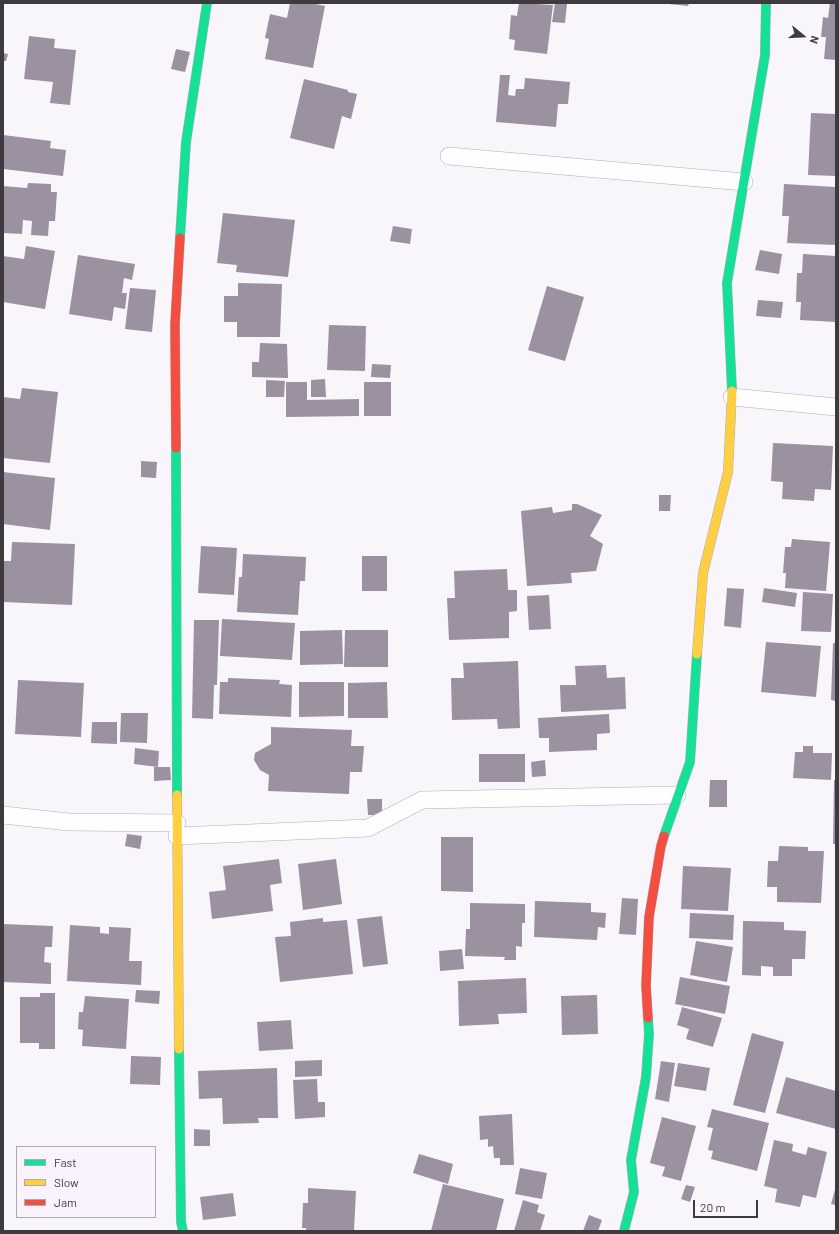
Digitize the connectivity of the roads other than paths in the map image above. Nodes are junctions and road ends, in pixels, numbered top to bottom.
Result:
1 (207, 3) edge
2 (766, 3) edge
3 (449, 156) dead end
4 (744, 182) junction
5 (732, 397) junction
6 (836, 407) edge
7 (677, 795) junction
8 (3, 815) edge
9 (177, 830) junction
10 (183, 1231) edge
11 (624, 1231) edge
12 (628, 1231) edge

1 - 9 street
2 - 4 street
3 - 4 street
4 - 5 street
5 - 6 street
5 - 7 street
7 - 9 street
7 - 11 street
8 - 9 street
9 - 10 street
11 - 12 street

